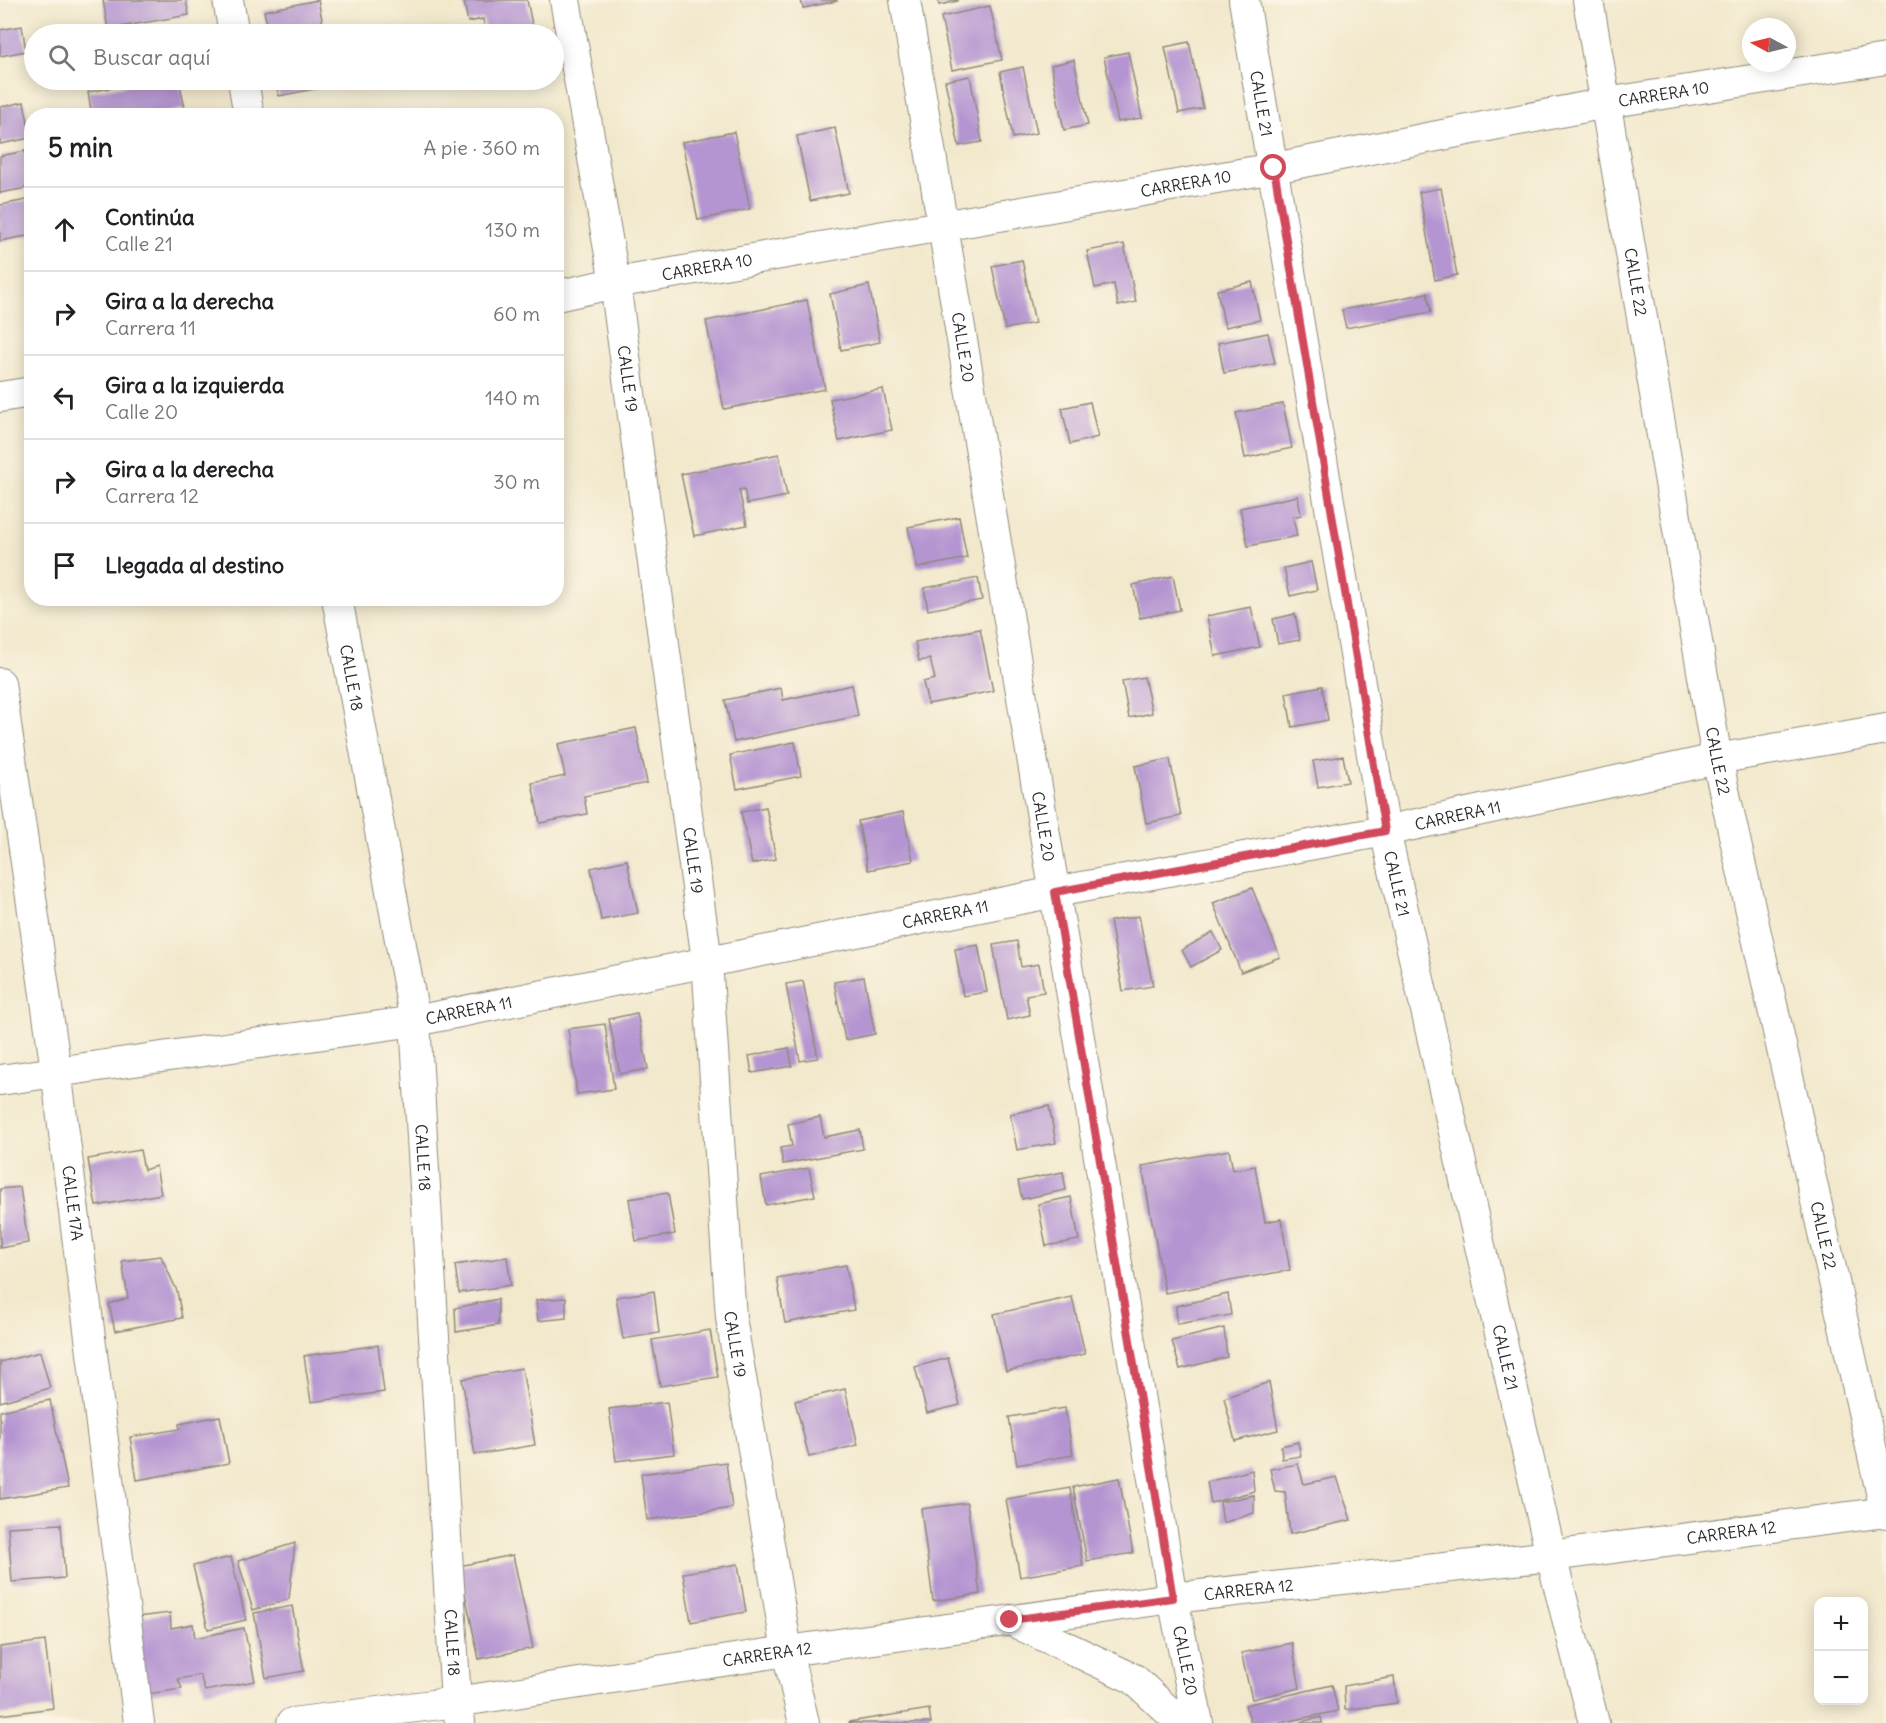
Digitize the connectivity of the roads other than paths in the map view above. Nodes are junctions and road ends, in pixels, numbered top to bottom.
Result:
1 (228, 0) edge
2 (565, 0) edge
3 (905, 0) edge
4 (1244, 0) edge
5 (1588, 0) edge
6 (232, 24) edge
7 (1886, 59) edge
8 (245, 90) edge
9 (1606, 103) junction
10 (248, 108) edge
11 (1274, 168) junction
12 (941, 226) junction
13 (615, 283) junction
14 (564, 294) edge
15 (24, 393) edge
16 (0, 397) edge
17 (338, 606) edge
18 (0, 683) edge
19 (1886, 729) edge
20 (1717, 759) junction
21 (1385, 831) junction
22 (1055, 892) junction
23 (707, 961) junction
24 (415, 1022) junction
25 (56, 1070) junction
26 (0, 1080) edge
27 (1886, 1513) edge
28 (1551, 1556) junction
29 (1173, 1598) junction
30 (1010, 1620) junction
31 (787, 1651) junction
32 (458, 1713) edge
33 (139, 1723) edge
34 (292, 1723) edge
35 (804, 1723) edge
36 (1181, 1723) edge
37 (1198, 1723) edge
38 (1594, 1723) edge

1 - 6 street
2 - 13 street, CALLE 19
3 - 12 street, CALLE 20
4 - 11 street, CALLE 21
5 - 9 street, CALLE 22
7 - 9 street, CARRERA 10
8 - 10 street
9 - 11 street, CARRERA 10
9 - 20 street, CALLE 22
11 - 12 street, CARRERA 10
11 - 21 street, CALLE 21
12 - 13 street, CARRERA 10
12 - 22 street, CALLE 20
13 - 14 street, CARRERA 10
13 - 23 street, CALLE 19
15 - 16 street
17 - 24 street, CALLE 18
18 - 25 street, CALLE 17A
19 - 20 street, CARRERA 11
20 - 21 street, CARRERA 11
20 - 27 street, CALLE 22
21 - 22 street, CARRERA 11
21 - 28 street, CALLE 21
22 - 23 street, CARRERA 11
22 - 29 street, CALLE 20
23 - 24 street, CARRERA 11
23 - 31 street, CALLE 19
24 - 25 street, CARRERA 11
24 - 32 street, CALLE 18
25 - 26 street, CARRERA 11
25 - 33 street, CALLE 17A
27 - 28 street, CARRERA 12
28 - 29 street, CARRERA 12
28 - 38 street, CALLE 21
29 - 30 street, CARRERA 12
29 - 37 street, CALLE 20
30 - 31 street, CARRERA 12
30 - 36 street
31 - 32 street, CARRERA 12
31 - 35 street, CALLE 19
32 - 34 street, CARRERA 12

